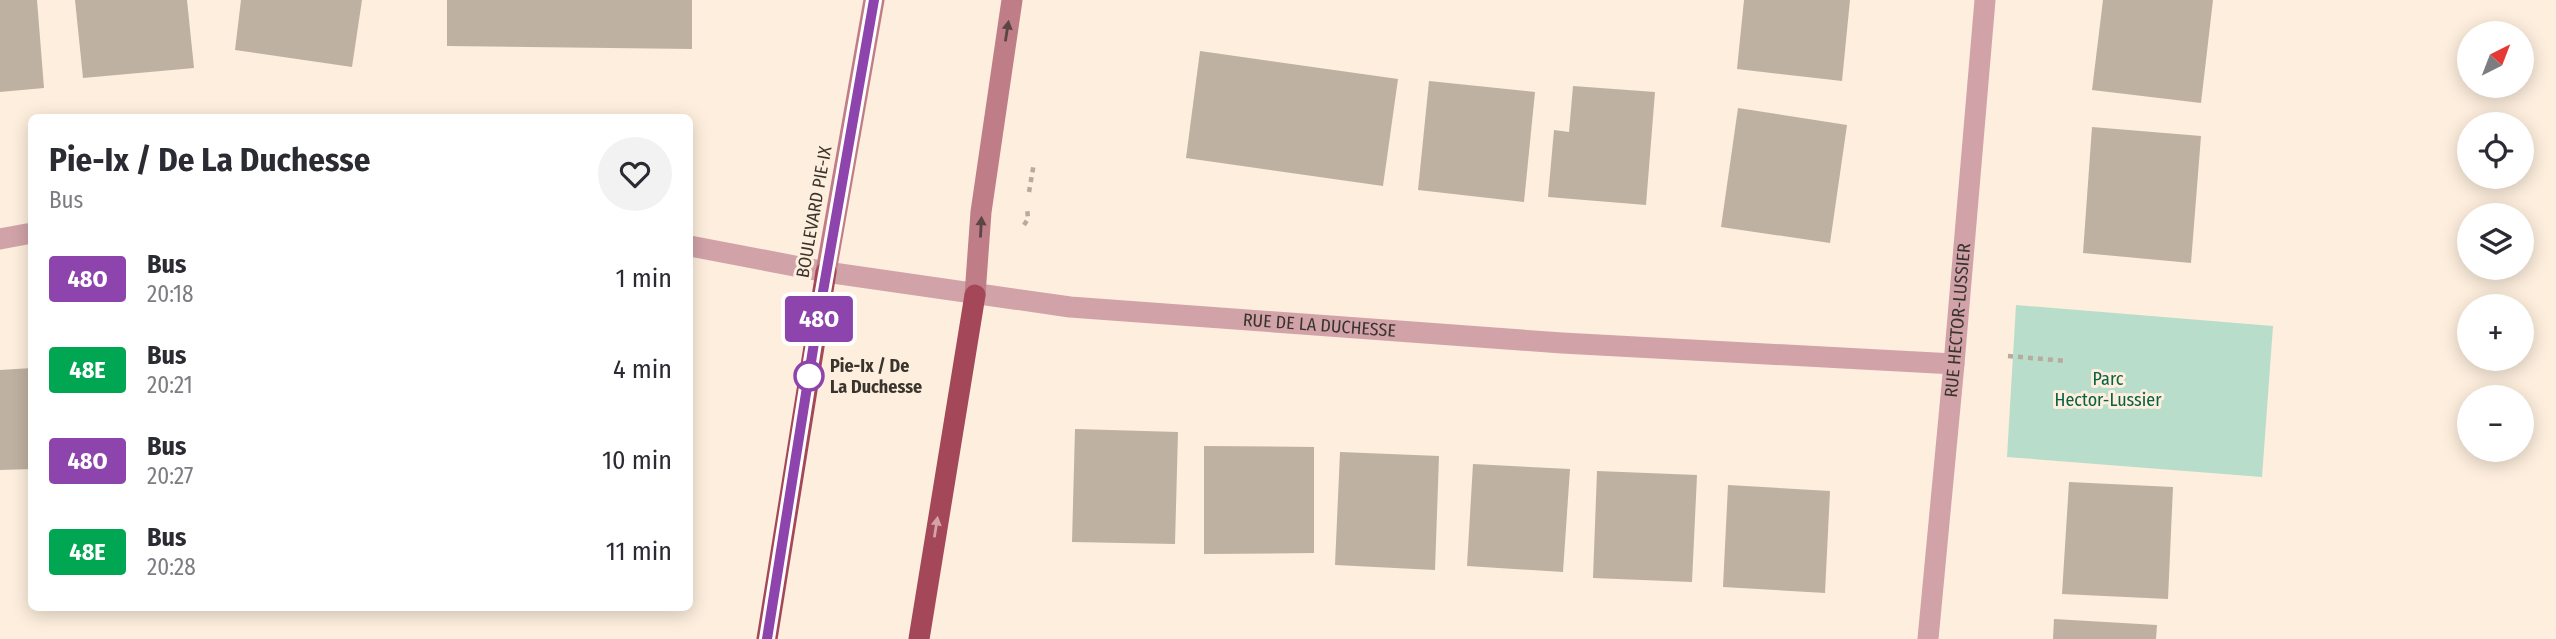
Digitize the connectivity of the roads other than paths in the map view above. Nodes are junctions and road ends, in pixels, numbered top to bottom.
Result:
1 (874, 0) edge
2 (1013, 0) edge
3 (1985, 0) edge
4 (28, 234) edge
5 (0, 239) edge
6 (693, 247) edge
7 (827, 272) junction
8 (975, 295) junction
9 (1954, 364) junction
10 (767, 639) edge
11 (919, 639) edge
12 (1928, 639) edge

1 - 7 street, BOULEVARD PIE-IX
8 -> 2 street
3 - 9 street, RUE HECTOR-LUSSIER
4 - 5 street
6 - 7 street, RUE DE LA DUCHESSE
7 - 8 street, RUE DE LA DUCHESSE
7 - 10 highway, BOULEVARD PIE-IX
8 - 9 street, RUE DE LA DUCHESSE
11 -> 8 highway
9 - 12 street, RUE HECTOR-LUSSIER

